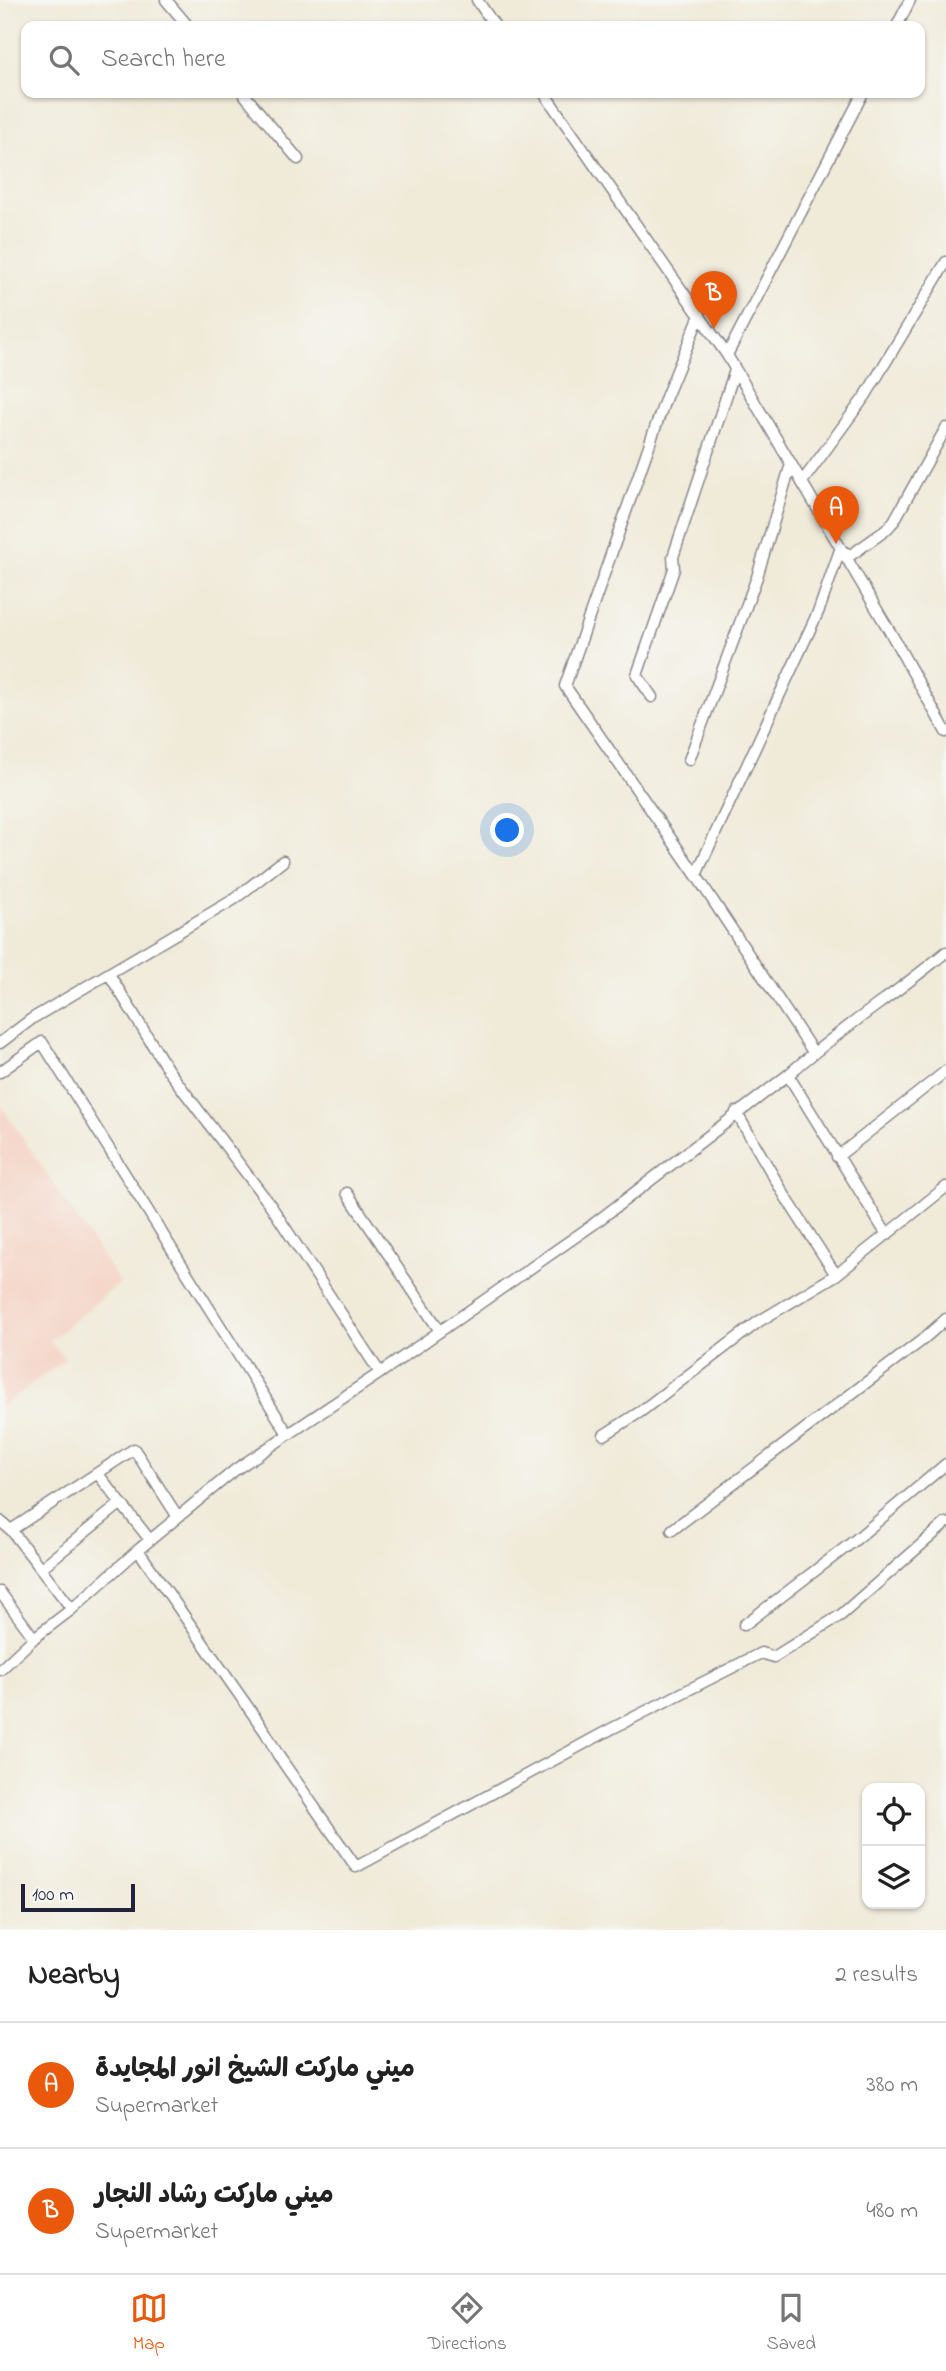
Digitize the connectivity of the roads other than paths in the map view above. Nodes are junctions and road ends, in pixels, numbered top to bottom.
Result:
1 (166, 0) edge
2 (477, 0) edge
3 (910, 0) edge
4 (184, 21) edge
5 (492, 21) edge
6 (900, 21) edge
7 (247, 98) edge
8 (548, 98) edge
9 (860, 98) edge
10 (298, 159) dead end
11 (946, 262) edge
12 (700, 315) junction
13 (727, 355) junction
14 (735, 370) junction
15 (946, 428) edge
16 (791, 464) junction
17 (803, 481) junction
18 (840, 550) junction
19 (652, 697) dead end
20 (946, 732) edge
21 (689, 760) dead end
22 (283, 861) dead end
23 (696, 875) junction
24 (946, 952) edge
25 (108, 974) junction
26 (0, 1043) edge
27 (813, 1052) junction
28 (946, 1071) edge
29 (0, 1072) edge
30 (788, 1074) junction
31 (736, 1112) junction
32 (837, 1157) junction
33 (946, 1187) edge
34 (346, 1193) dead end
35 (887, 1235) junction
36 (836, 1275) junction
37 (946, 1319) edge
38 (440, 1331) junction
39 (380, 1373) junction
40 (288, 1434) junction
41 (604, 1435) dead end
42 (946, 1464) edge
43 (97, 1474) junction
44 (120, 1504) junction
45 (178, 1517) junction
46 (0, 1521) edge
47 (946, 1523) edge
48 (11, 1530) junction
49 (671, 1530) dead end
50 (150, 1540) junction
51 (138, 1549) junction
52 (41, 1568) junction
53 (2, 1599) edge
54 (72, 1609) junction
55 (744, 1625) dead end
56 (34, 1638) junction
57 (0, 1670) edge

1 - 4 street
2 - 5 street
3 - 6 street
7 - 10 street
8 - 12 street
9 - 13 street
11 - 17 street
12 - 13 street
12 - 23 street
13 - 14 street
14 - 16 street
14 - 19 street
15 - 18 street
16 - 17 street
16 - 21 street
17 - 18 street
18 - 20 street
18 - 23 street
22 - 25 street
23 - 27 street
24 - 27 street
25 - 26 street
25 - 39 street
27 - 30 street
28 - 32 street
29 - 40 street
30 - 31 street
30 - 32 street
31 - 36 street
31 - 38 street
32 - 35 street
33 - 35 street
34 - 38 street
35 - 36 street
36 - 41 street
37 - 49 street
38 - 39 street
39 - 40 street
40 - 45 street
42 - 55 street
43 - 44 street
43 - 45 street
43 - 48 street
44 - 50 street
44 - 52 street
45 - 50 street
46 - 48 street
47 - 51 street
48 - 52 street
50 - 51 street
51 - 54 street
52 - 54 street
53 - 56 street
54 - 56 street
56 - 57 street

